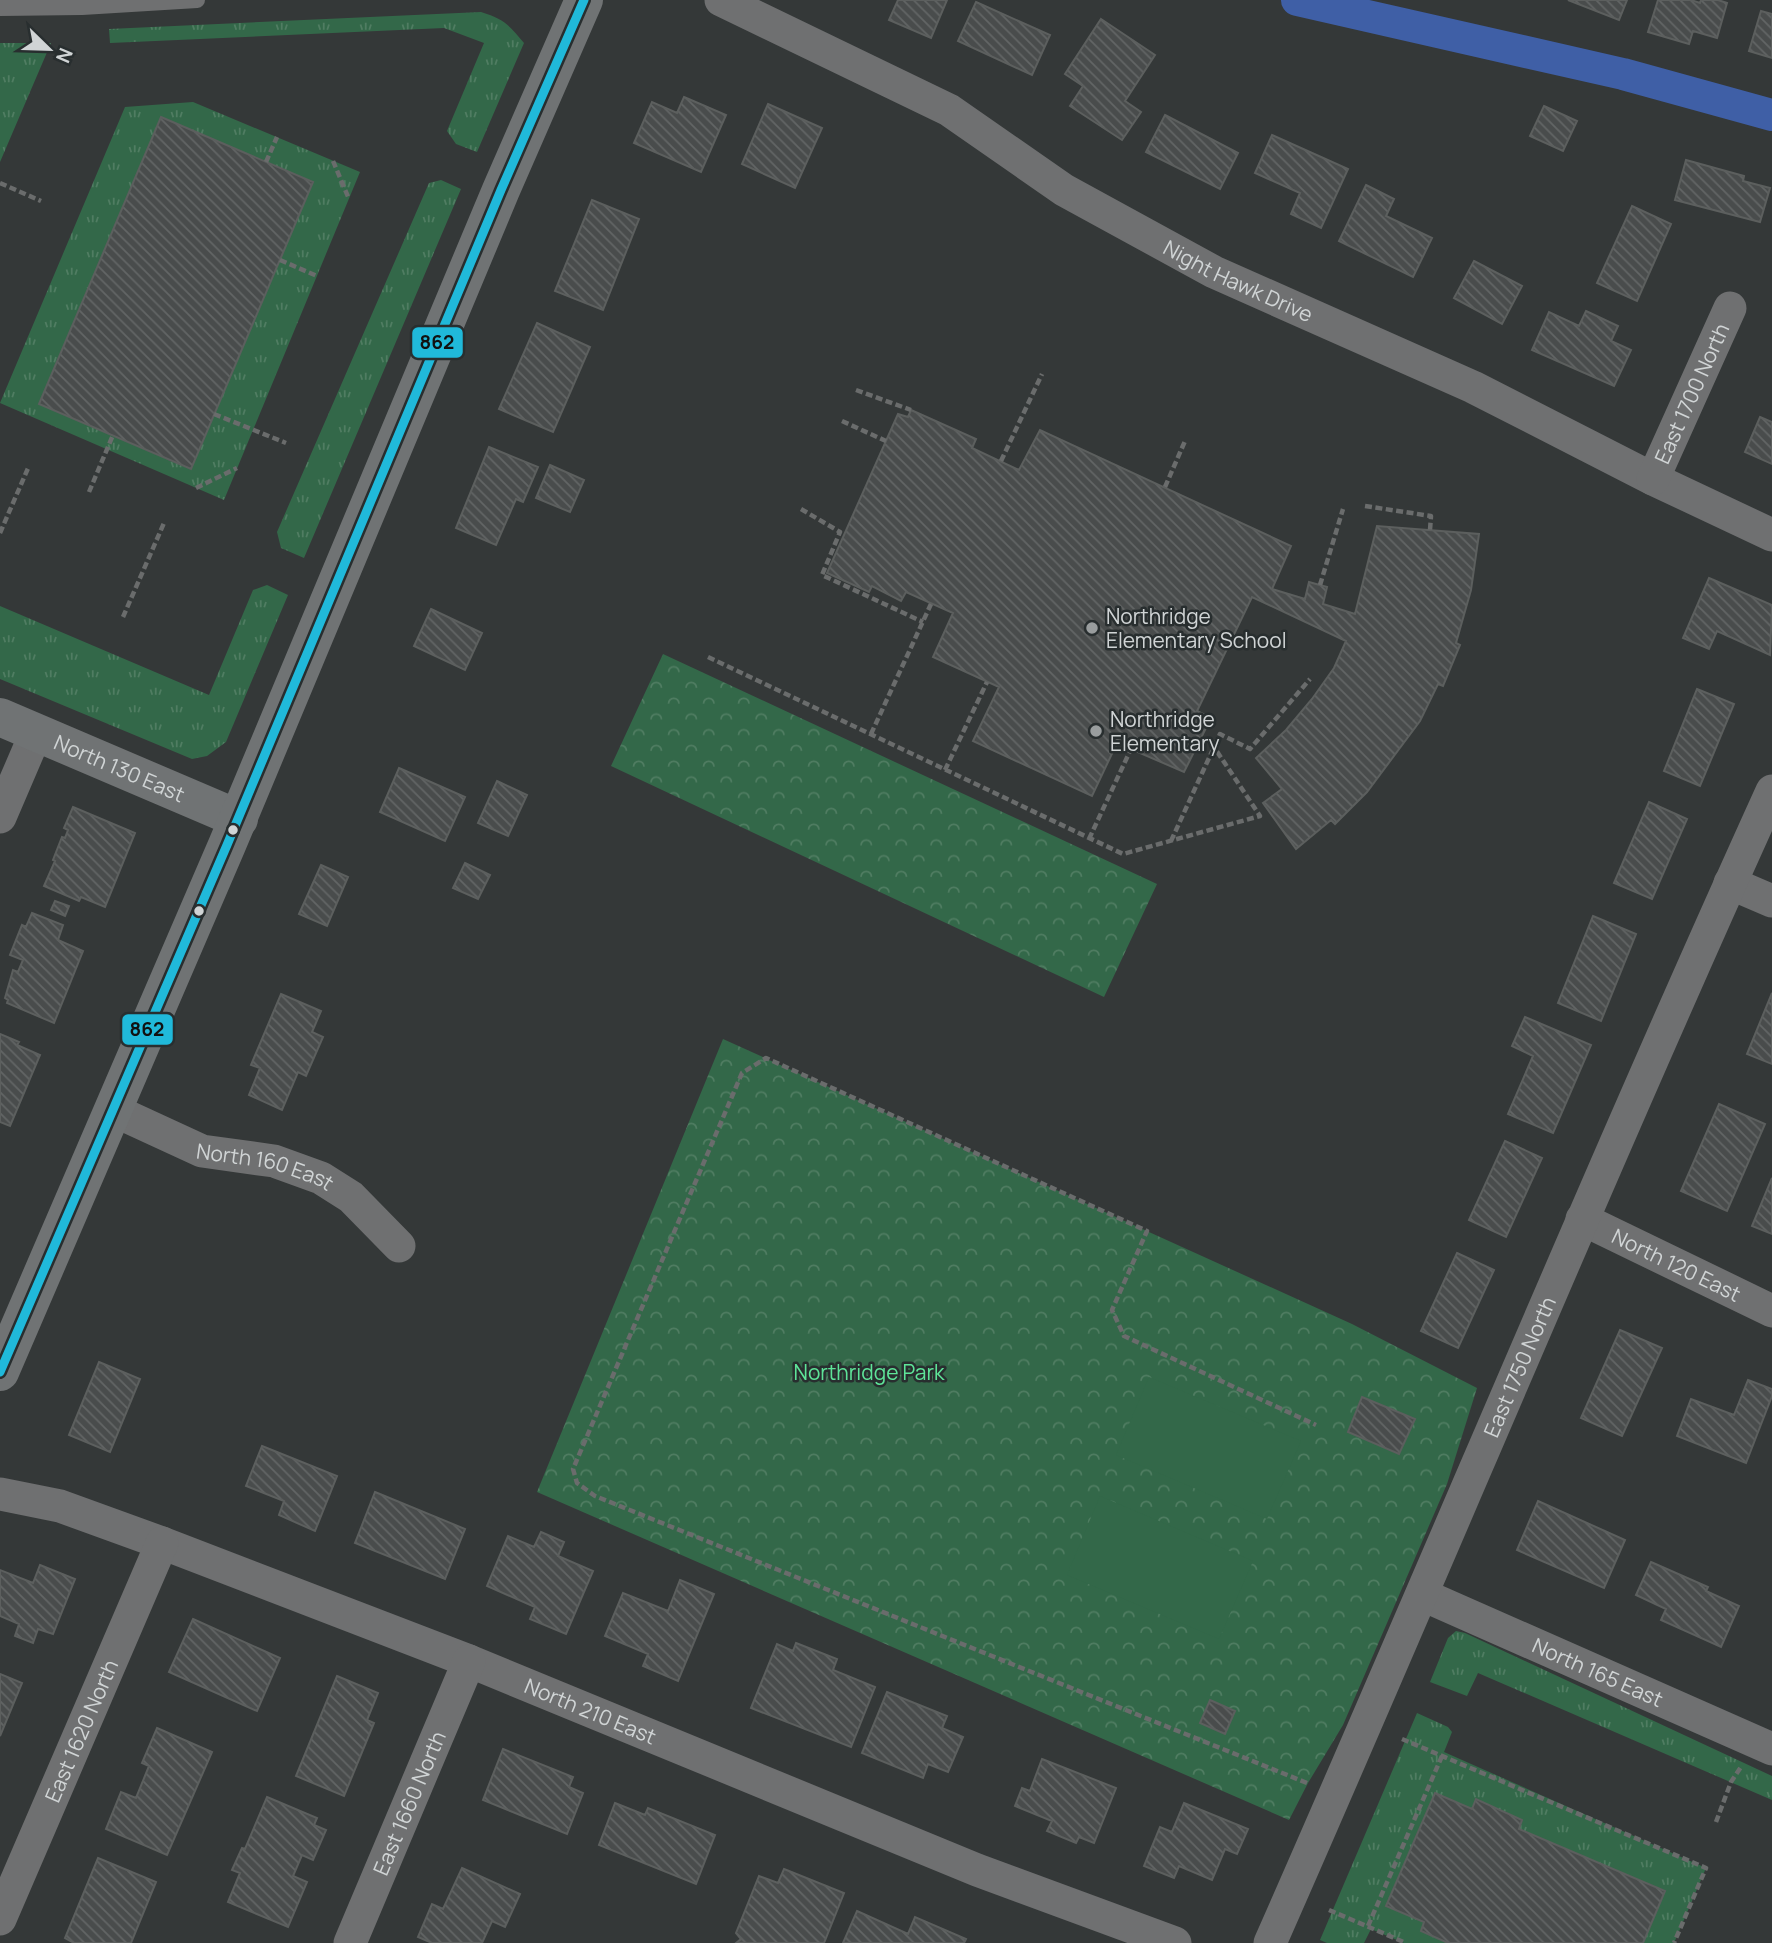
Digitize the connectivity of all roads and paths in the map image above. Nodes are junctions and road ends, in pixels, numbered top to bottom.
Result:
1 (197, 0) edge
2 (721, 0) edge
3 (578, 1) edge
4 (0, 8) edge
5 (277, 137) dead end
6 (333, 161) dead end
7 (266, 162) dead end
8 (0, 183) edge
9 (349, 199) dead end
10 (41, 201) dead end
11 (280, 260) dead end
12 (317, 276) dead end
13 (1730, 308) dead end
14 (1042, 374) dead end
15 (856, 390) dead end
16 (911, 410) dead end
17 (214, 414) dead end
18 (842, 421) dead end
19 (113, 435) dead end
20 (886, 441) dead end
21 (1185, 441) dead end
22 (286, 443) dead end
23 (1000, 461) dead end
24 (29, 467) dead end
25 (237, 468) dead end
26 (1653, 479) junction
27 (1165, 487) dead end
28 (196, 488) dead end
29 (89, 492) dead end
30 (1365, 506) dead end
31 (801, 509) dead end
32 (1343, 509) dead end
33 (164, 523) dead end
34 (1430, 530) dead end
35 (0, 533) edge
36 (1772, 535) edge
37 (1320, 585) dead end
38 (931, 604) dead end
39 (123, 617) dead end
40 (923, 622) junction
41 (708, 657) dead end
42 (1310, 679) dead end
43 (987, 682) dead end
44 (0, 717) edge
45 (36, 733) junction
46 (871, 734) junction
47 (1214, 747) junction
48 (1131, 748) dead end
49 (945, 770) junction
50 (1772, 791) edge
51 (0, 817) edge
52 (239, 819) junction
53 (1089, 838) junction
54 (1171, 841) junction
55 (1730, 883) junction
56 (1772, 901) edge
57 (113, 1110) junction
58 (1582, 1219) junction
59 (399, 1246) dead end
60 (1772, 1311) edge
61 (0, 1371) edge
62 (1316, 1425) dead end
63 (0, 1494) edge
64 (162, 1543) junction
65 (1423, 1595) junction
66 (469, 1661) junction
67 (1402, 1739) dead end
68 (1442, 1756) junction
69 (1758, 1756) edge
70 (1317, 1787) dead end
71 (1716, 1822) dead end
72 (1329, 1910) dead end
73 (0, 1919) edge
74 (1368, 1926) junction
75 (350, 1943) edge
76 (1175, 1943) edge
77 (1270, 1943) edge
78 (1406, 1943) edge
79 (1674, 1943) edge

1 - 4 lane
2 - 26 street, Night Hawk Drive
3 - 52 main road
5 - 7 path
6 - 9 path
8 - 10 path
11 - 12 path
13 - 26 street, East 1700 North
14 - 23 path
15 - 16 path
17 - 22 path
18 - 20 path
19 - 29 path
21 - 27 path
24 - 35 path
25 - 28 path
26 - 36 street, Night Hawk Drive
30 - 34 path
31 - 40 path
32 - 37 path
33 - 39 path
38 - 40 path
40 - 46 path
41 - 46 path
42 - 47 path
43 - 49 path
44 - 45 main road, North 130 East
45 - 51 street
45 - 52 main road, North 130 East
46 - 49 path
47 - 54 path
47 - 54 path
48 - 53 path
49 - 53 path
50 - 55 street, East 1750 North
52 - 57 main road
53 - 54 path
55 - 56 street
55 - 58 street, East 1750 North
57 - 59 street, North 160 East
57 - 61 main road
58 - 60 street, North 120 East
58 - 65 street, East 1750 North
62 - 70 path
63 - 64 street, North 210 East
64 - 66 street, North 210 East
64 - 73 street, East 1620 North
65 - 69 street, North 165 East
65 - 77 street, East 1750 North
66 - 75 street, East 1660 North
66 - 76 street, North 210 East
67 - 68 path
68 - 74 path
68 - 79 path
69 - 71 path
72 - 74 path
74 - 78 path

